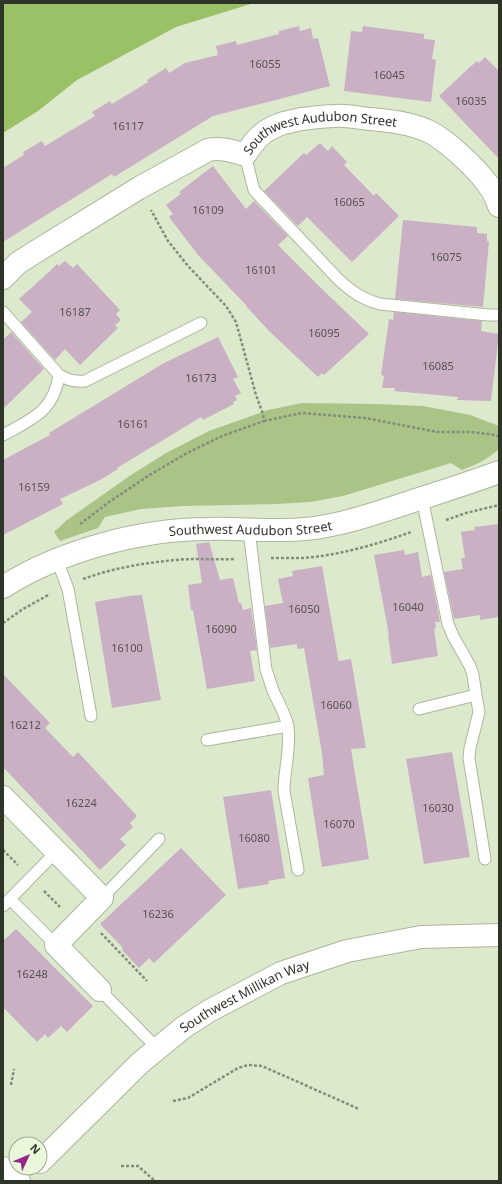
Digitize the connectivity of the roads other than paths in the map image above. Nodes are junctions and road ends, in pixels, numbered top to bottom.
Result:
1 (245, 155) junction
2 (499, 206) edge
3 (3, 278) edge
4 (3, 312) edge
5 (499, 315) edge
6 (201, 323) dead end
7 (59, 375) junction
8 (3, 435) edge
9 (499, 472) edge
10 (422, 498) junction
11 (249, 530) junction
12 (58, 560) junction
13 (3, 588) edge
14 (476, 695) junction
15 (419, 708) dead end
16 (91, 716) dead end
17 (288, 726) junction
18 (207, 740) dead end
19 (3, 797) edge
20 (159, 839) dead end
21 (56, 852) junction
22 (486, 858) dead end
23 (298, 870) dead end
24 (102, 898) junction
25 (6, 903) edge
26 (499, 935) edge
27 (56, 945) junction
28 (100, 990) joint
29 (158, 1049) junction
30 (48, 1154) edge
31 (3, 1168) edge
32 (20, 1181) edge

1 - 2 street, Southwest Audubon Street
1 - 3 street, Southwest Audubon Street
1 - 5 lane
4 - 7 lane
6 - 7 lane
7 - 8 lane
9 - 10 street, Southwest Audubon Street
10 - 11 street, Southwest Audubon Street
10 - 14 lane
11 - 12 street, Southwest Audubon Street
11 - 17 lane
12 - 13 street, Southwest Audubon Street
12 - 16 lane
14 - 15 lane
14 - 22 lane
17 - 18 lane
17 - 23 lane
19 - 21 street
20 - 24 lane
21 - 24 street
21 - 25 lane
24 - 27 street
25 - 27 lane
26 - 29 street, Southwest Millikan Way
27 - 28 street
28 - 29 lane
29 - 30 street, Southwest Millikan Way
31 - 32 street

